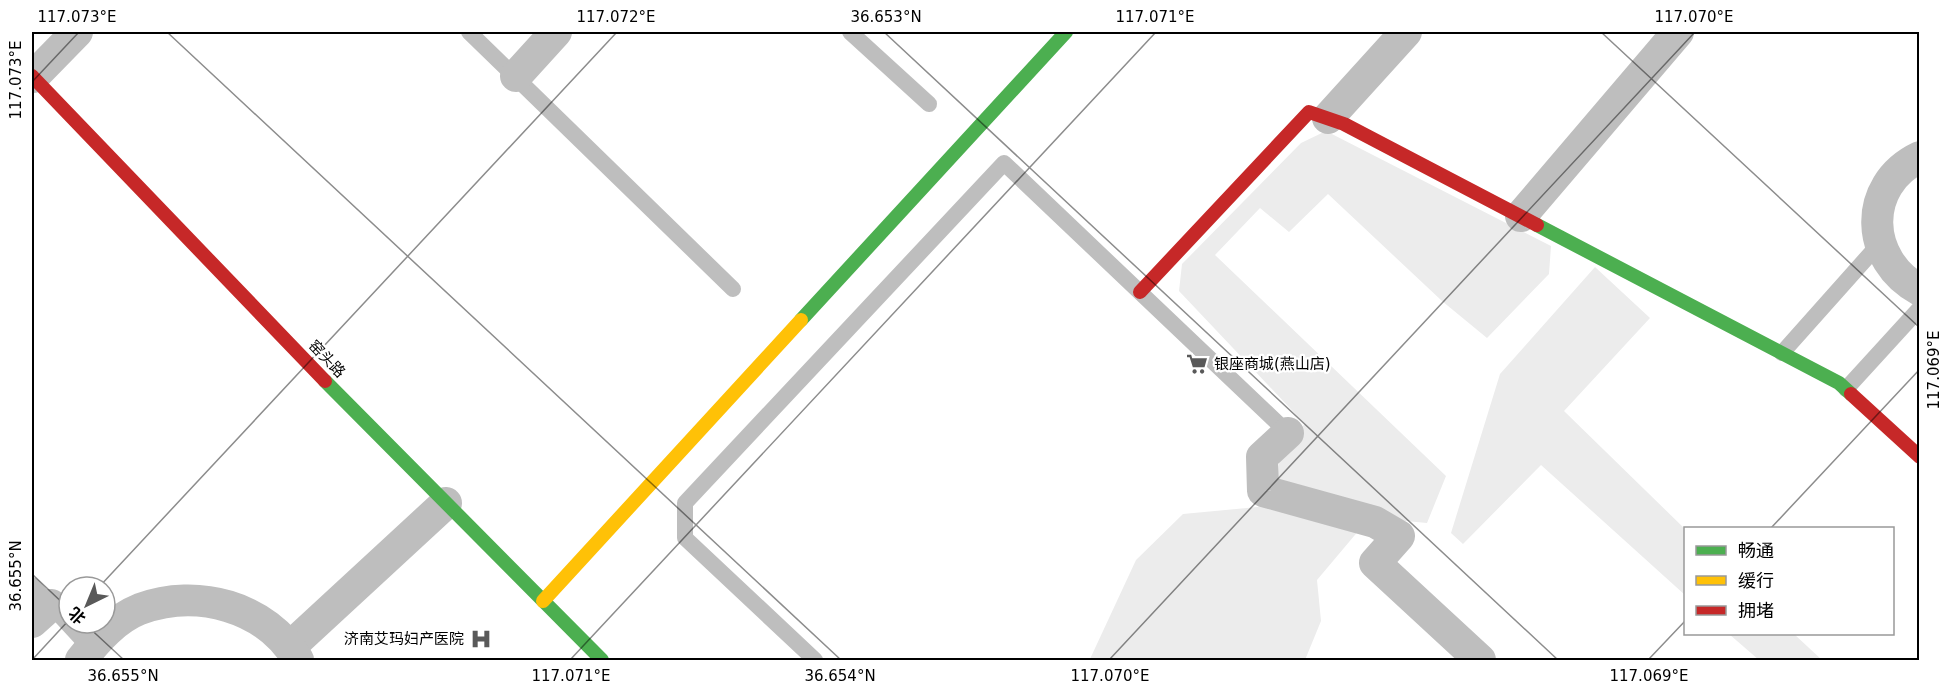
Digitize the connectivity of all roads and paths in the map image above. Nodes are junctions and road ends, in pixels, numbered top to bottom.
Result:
1 (77, 32) edge
2 (469, 32) edge
3 (556, 32) edge
4 (850, 32) edge
5 (1066, 32) edge
6 (1406, 32) edge
7 (1678, 32) edge
8 (32, 76) edge
9 (516, 76) junction
10 (929, 104) dead end
11 (1328, 118) junction
12 (1920, 158) edge
13 (1521, 216) junction
14 (1880, 243) junction
15 (733, 289) dead end
16 (1920, 290) edge
17 (1140, 292) junction
18 (1920, 308) edge
19 (1782, 353) junction
20 (1846, 389) junction
21 (1288, 433) joint
22 (1920, 457) edge
23 (446, 503) junction
24 (543, 601) junction
25 (38, 604) edge
26 (294, 654) edge
27 (86, 655) edge
28 (602, 660) edge
29 (815, 660) edge
30 (1480, 660) edge

1 - 8 street
2 - 9 lane
3 - 9 street
4 - 10 lane
5 - 24 street
6 - 11 street
7 - 13 street
8 - 23 street, 窑头路
9 - 15 lane
11 - 13 street
11 - 17 street
12 - 14 street
13 - 19 street
14 - 16 street
14 - 19 lane
17 - 21 lane
17 - 29 lane
18 - 20 lane
19 - 20 street
20 - 22 street
21 - 30 street
23 - 24 street, 窑头路
23 - 26 street
24 - 28 street, 窑头路
25 - 27 lane
26 - 27 street

